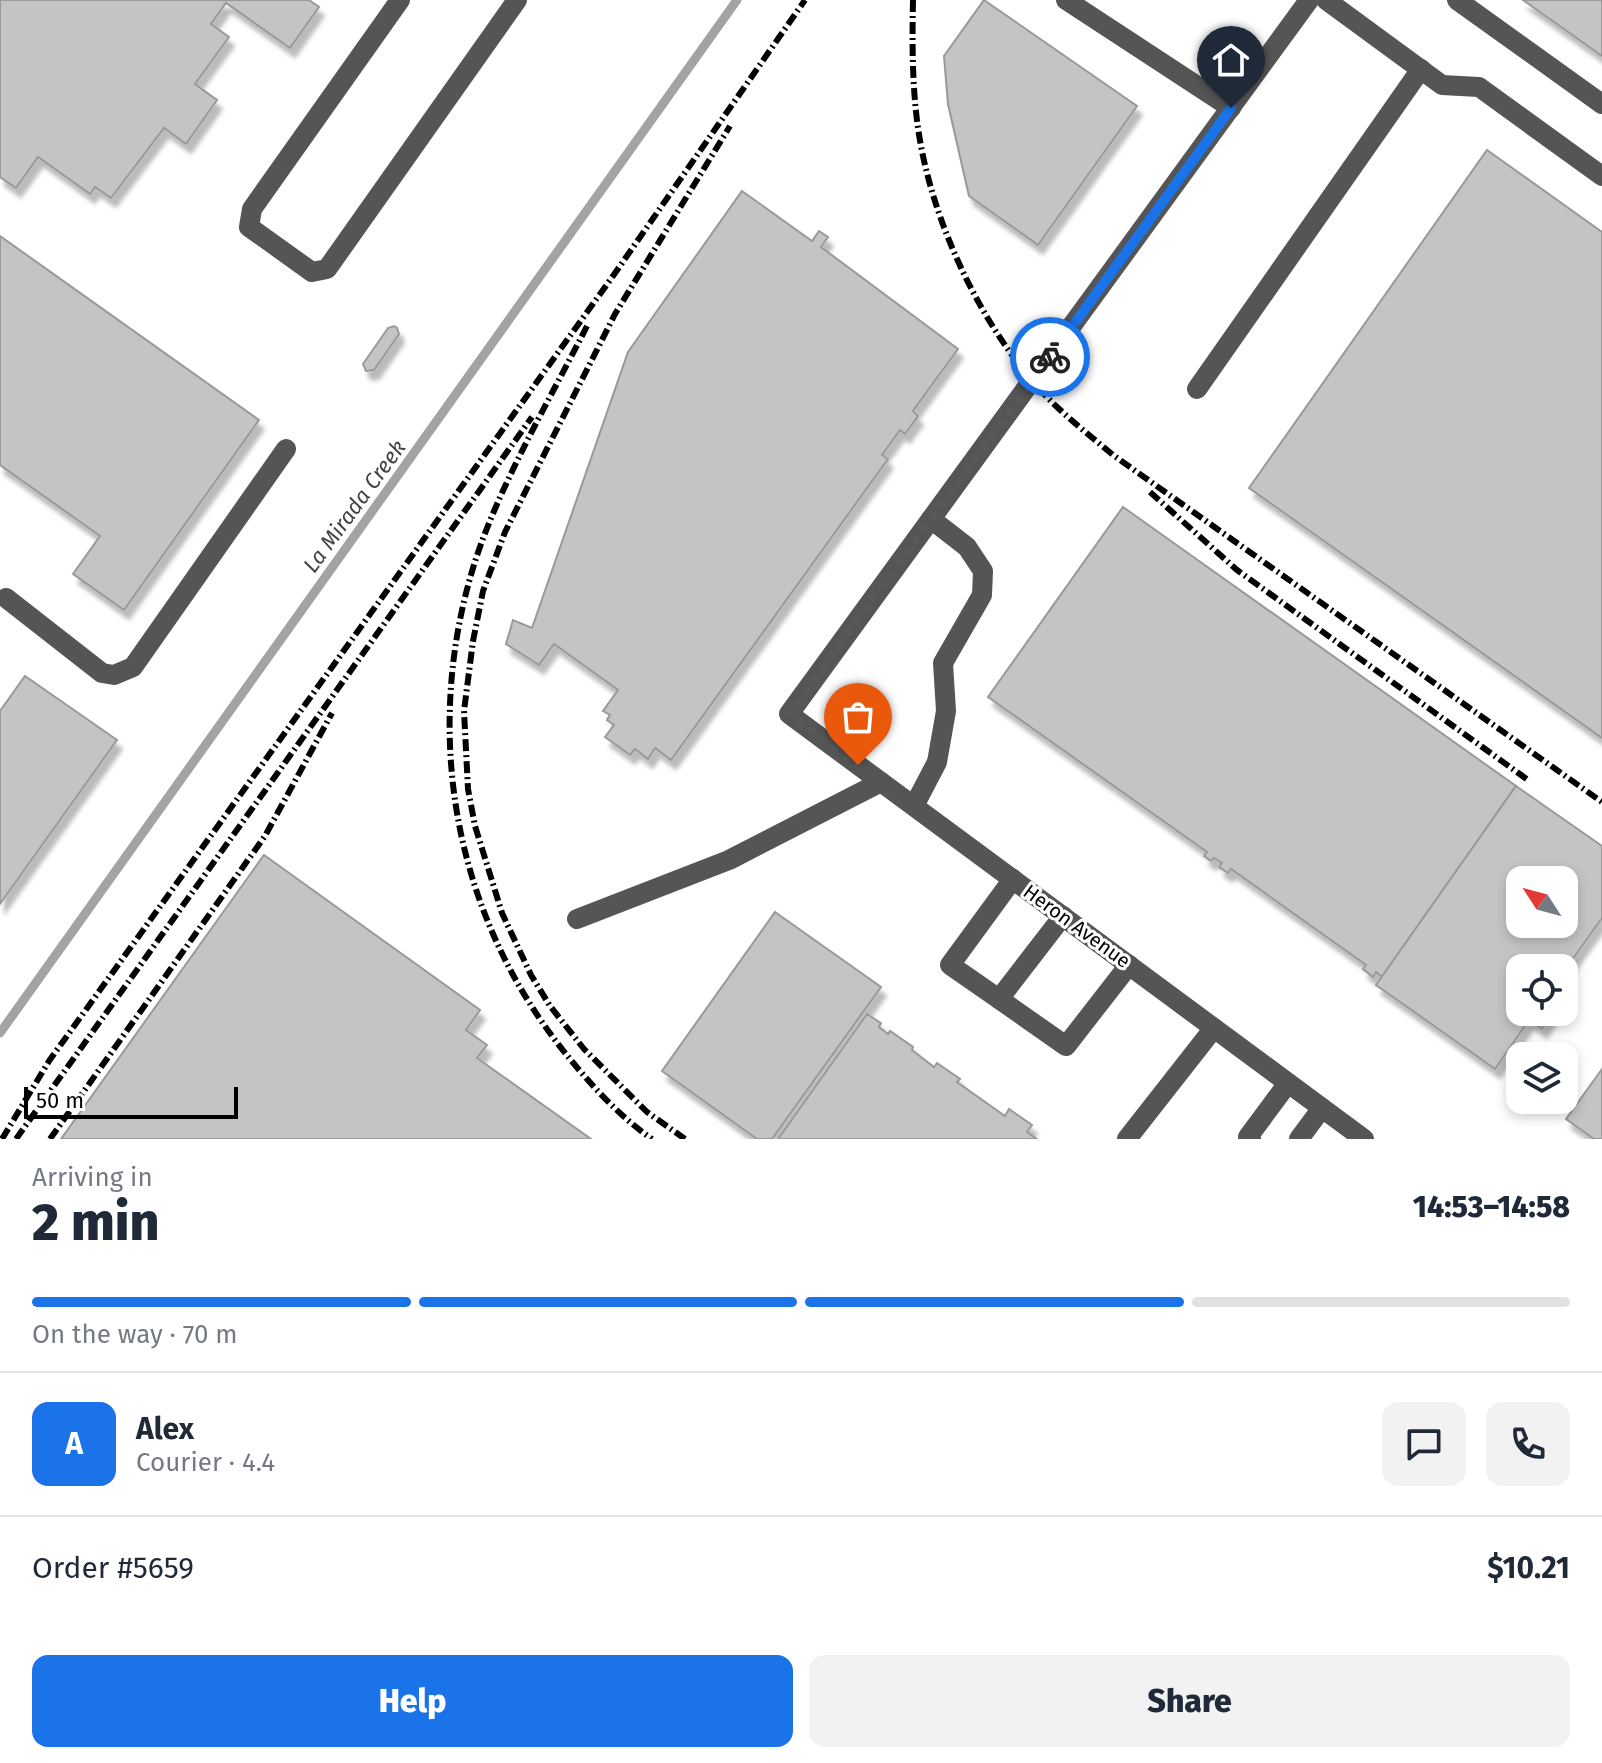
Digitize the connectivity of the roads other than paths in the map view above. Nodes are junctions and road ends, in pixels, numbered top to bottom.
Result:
1 (400, 0) edge
2 (517, 0) edge
3 (1066, 0) edge
4 (1309, 0) edge
5 (1326, 0) edge
6 (1457, 0) edge
7 (1421, 69) junction
8 (1602, 104) edge
9 (1231, 108) junction
10 (1602, 176) edge
11 (1197, 389) dead end
12 (286, 449) dead end
13 (931, 519) junction
14 (2, 599) edge
15 (881, 782) junction
16 (914, 806) junction
17 (1013, 879) junction
18 (1063, 916) junction
19 (577, 919) dead end
20 (1129, 965) junction
21 (999, 999) junction
22 (1214, 1028) junction
23 (1288, 1083) junction
24 (1322, 1108) junction
25 (1354, 1136) edge
26 (1127, 1139) edge
27 (1251, 1139) edge
28 (1299, 1139) edge

1 - 2 street
3 - 9 street
4 - 9 street
5 - 7 street
6 - 8 street
7 - 10 street
7 - 11 street
9 - 13 street
12 - 14 street
13 - 15 street, Heron Avenue
13 - 16 street
15 - 16 street, Heron Avenue
15 - 19 street
16 - 17 street, Heron Avenue
17 - 18 street, Heron Avenue
17 - 21 street
18 - 20 street, Heron Avenue
18 - 21 street
20 - 21 street
20 - 22 street, Heron Avenue
22 - 23 street, Heron Avenue
22 - 26 street
23 - 24 street, Heron Avenue
23 - 27 street
24 - 25 street, Heron Avenue
24 - 28 street

